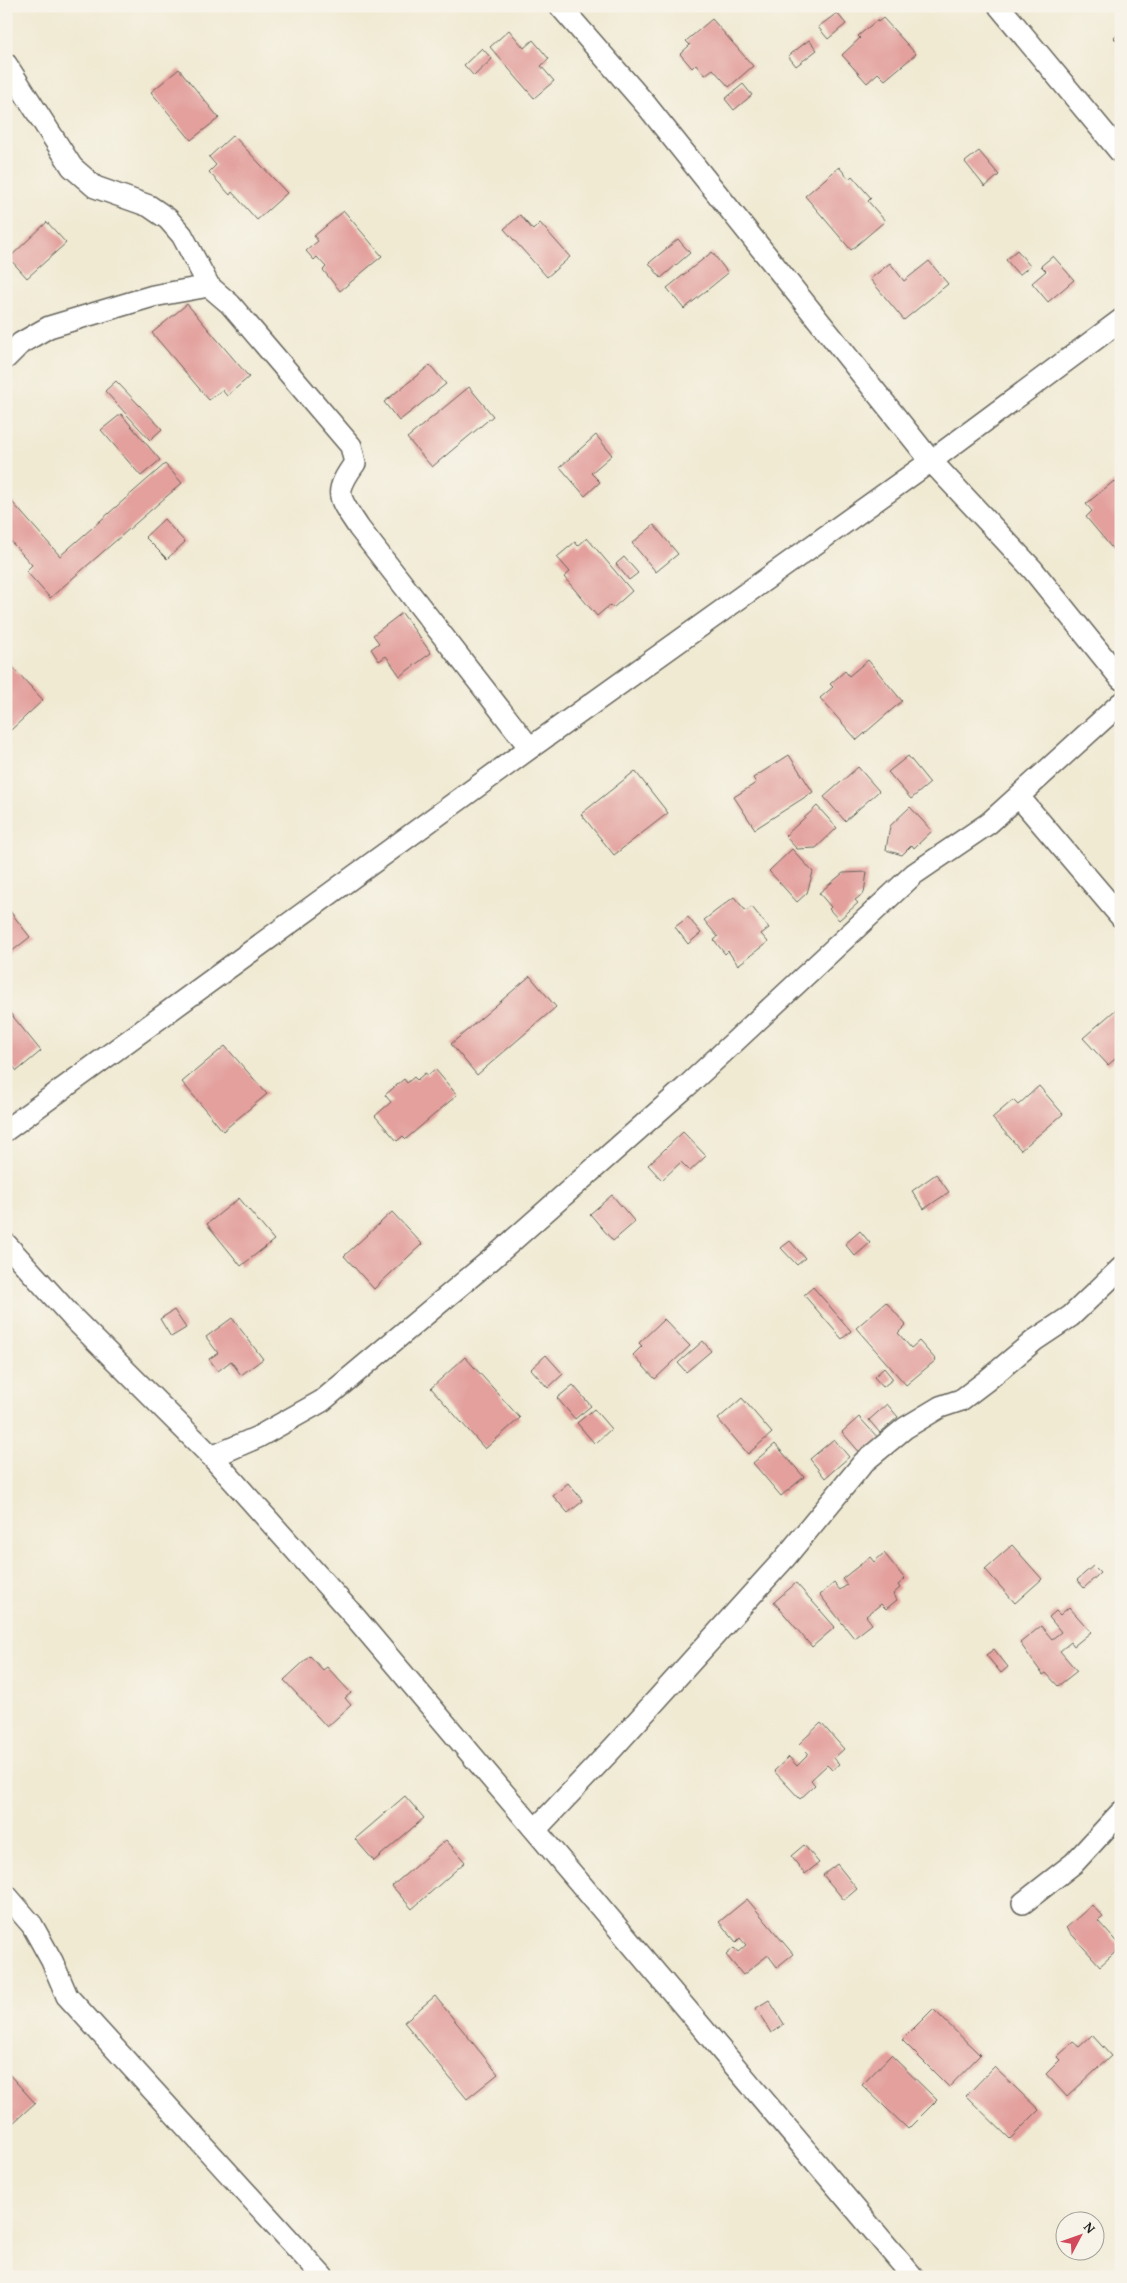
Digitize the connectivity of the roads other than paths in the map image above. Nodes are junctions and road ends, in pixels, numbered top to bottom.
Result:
1 (560, 6) edge
2 (999, 6) edge
3 (6, 64) edge
4 (1121, 152) edge
5 (209, 286) junction
6 (1121, 320) edge
7 (6, 358) edge
8 (931, 461) junction
9 (1121, 679) edge
10 (1121, 702) edge
11 (530, 748) junction
12 (1019, 797) junction
13 (1121, 917) edge
14 (6, 1130) edge
15 (6, 1244) edge
16 (1121, 1268) edge
17 (212, 1457) junction
18 (1121, 1812) edge
19 (536, 1829) junction
20 (6, 1895) edge
21 (1023, 1903) dead end
22 (323, 2277) edge
23 (913, 2277) edge

1 - 8 street
2 - 4 street
3 - 5 street
5 - 7 street
5 - 11 street
6 - 8 street
8 - 9 street
8 - 11 street
10 - 12 street
11 - 14 street
12 - 13 street
12 - 17 street
15 - 17 street
16 - 19 street
17 - 19 street
18 - 21 street
19 - 23 street
20 - 22 street

